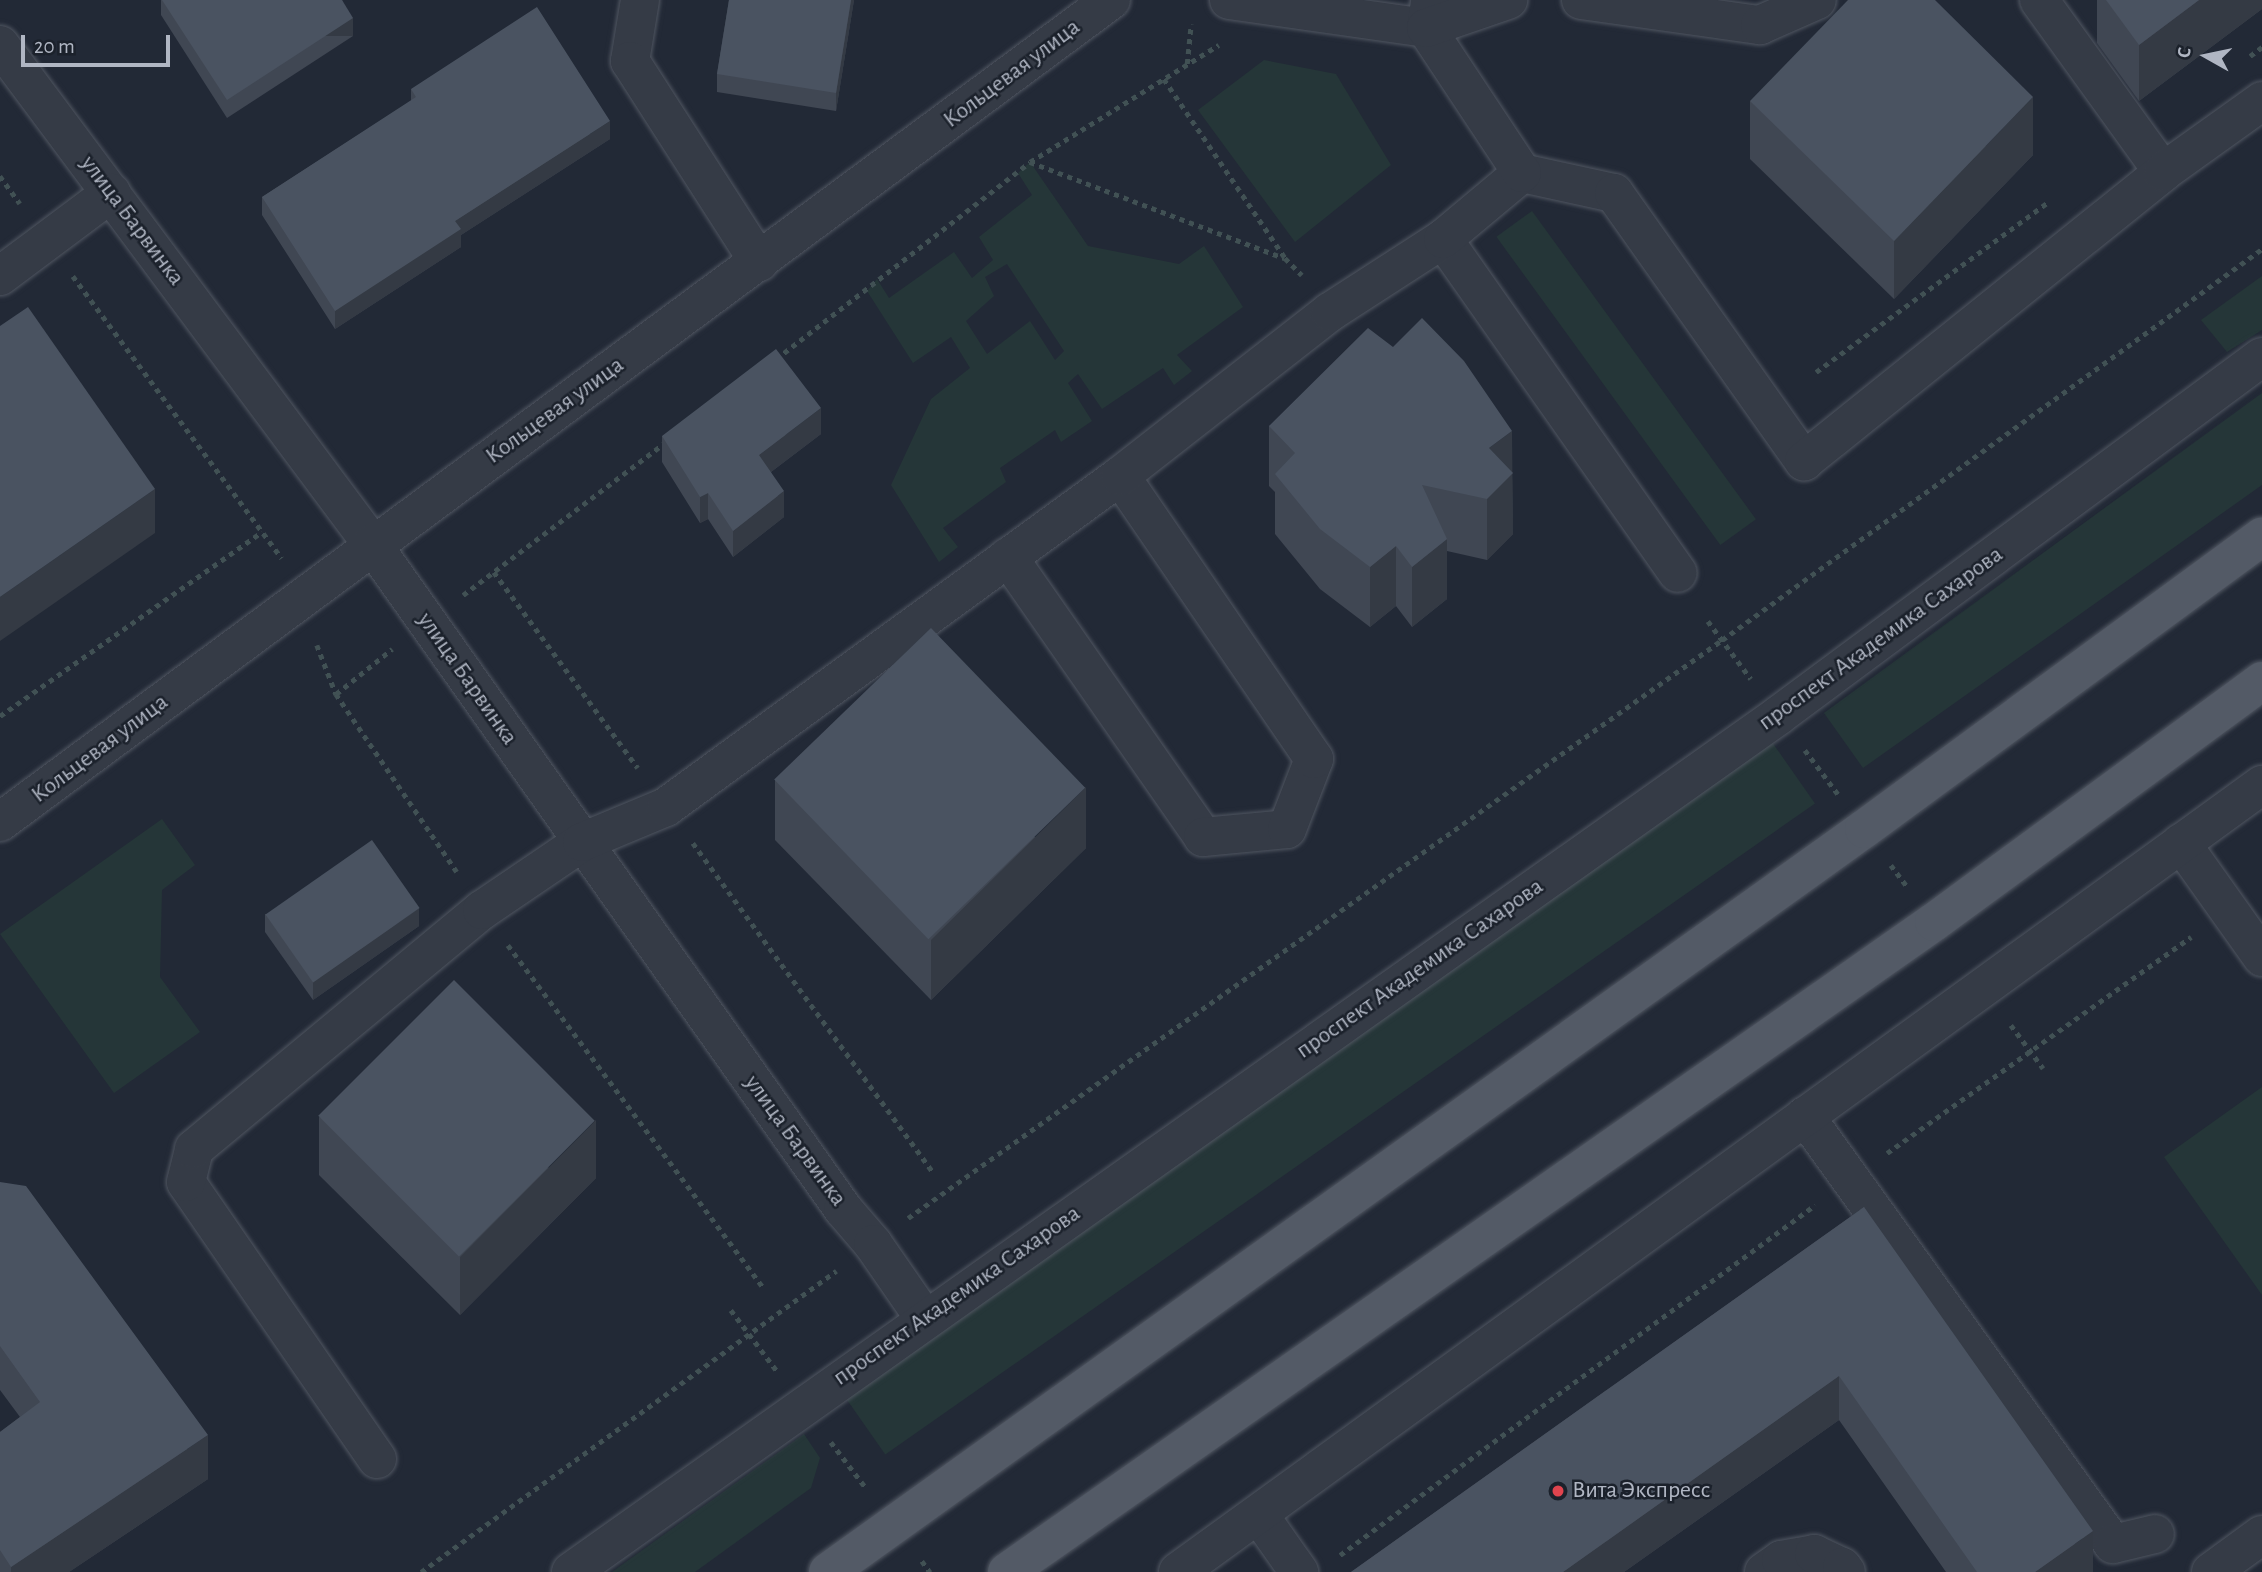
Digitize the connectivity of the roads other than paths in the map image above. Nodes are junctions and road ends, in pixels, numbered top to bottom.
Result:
1 (640, 0) edge
2 (1111, 0) edge
3 (1229, 0) edge
4 (1507, 0) edge
5 (1581, 0) edge
6 (1817, 0) edge
7 (2039, 0) edge
8 (1428, 14) edge
9 (0, 45) edge
10 (2262, 101) edge
11 (2163, 172) junction
12 (1522, 173) junction
13 (111, 193) junction
14 (1443, 239) junction
15 (759, 262) junction
16 (0, 276) edge
17 (2262, 357) edge
18 (1121, 476) junction
19 (2262, 537) edge
20 (372, 544) junction
21 (1008, 557) junction
22 (1678, 573) dead end
23 (2262, 681) edge
24 (2262, 785) edge
25 (0, 822) edge
26 (582, 842) junction
27 (2181, 843) junction
28 (2262, 957) edge
29 (1804, 1116) junction
30 (925, 1319) junction
31 (377, 1459) dead end
32 (1259, 1515) junction
33 (2155, 1534) dead end
34 (2262, 1535) edge
35 (571, 1572) edge
36 (828, 1572) edge
37 (1007, 1572) edge
38 (1178, 1572) edge
39 (1300, 1572) edge
40 (1764, 1572) edge
41 (1846, 1572) edge
42 (2211, 1572) edge

1 - 15 street
2 - 15 street, Кольцевая улица
3 - 8 street
4 - 8 street
5 - 6 street
7 - 11 street
8 - 12 street
9 - 13 street, улица Барвинка
10 - 11 street
11 - 12 street
12 - 14 street
13 - 16 street
13 - 20 street, улица Барвинка
14 - 18 street
14 - 22 street
15 - 20 street, Кольцевая улица
17 - 30 street, проспект Академика Сахарова
18 - 21 street
18 - 21 street
19 - 36 main road
20 - 25 street, Кольцевая улица
20 - 26 street, улица Барвинка
21 - 26 street
23 - 37 main road
24 - 27 street
26 - 30 street, улица Барвинка
26 - 31 street
27 - 28 street
27 - 29 street
29 - 32 street
29 - 33 street
30 - 35 street, проспект Академика Сахарова
32 - 38 street
32 - 39 street
34 - 42 street
40 - 41 street

